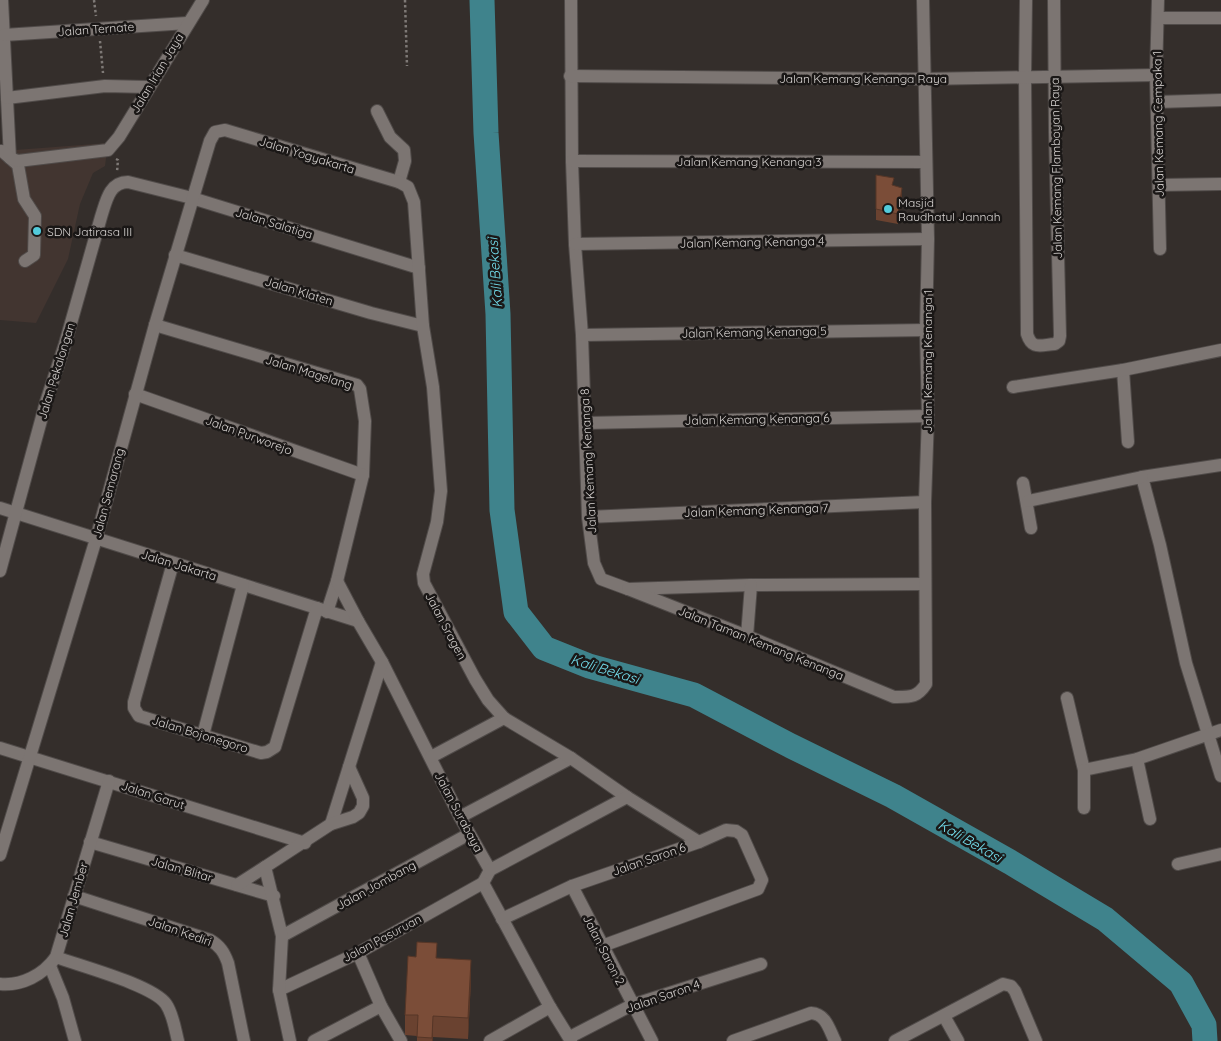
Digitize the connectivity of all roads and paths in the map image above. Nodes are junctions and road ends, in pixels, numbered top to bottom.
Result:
1 (2, 0) edge
2 (203, 0) edge
3 (405, 0) edge
4 (571, 0) edge
5 (923, 0) edge
6 (1026, 0) edge
7 (1054, 0) edge
8 (1158, 0) edge
9 (1158, 18) junction
10 (1221, 18) edge
11 (187, 23) junction
12 (4, 35) junction
13 (407, 66) dead end
14 (1156, 75) junction
15 (570, 76) junction
16 (1025, 76) junction
17 (1054, 76) junction
18 (923, 79) junction
19 (148, 88) junction
20 (7, 98) junction
21 (1221, 100) edge
22 (1157, 102) junction
23 (377, 111) dead end
24 (215, 132) joint
25 (110, 148) junction
26 (5, 154) edge
27 (572, 161) junction
28 (926, 162) junction
29 (399, 182) junction
30 (1221, 184) edge
31 (1159, 185) junction
32 (115, 186) junction
33 (192, 198) junction
34 (928, 239) junction
35 (575, 244) junction
36 (1160, 249) dead end
37 (175, 254) junction
38 (25, 261) dead end
39 (419, 268) junction
40 (155, 325) junction
41 (423, 326) junction
42 (926, 330) junction
43 (582, 335) junction
44 (1221, 350) edge
45 (1123, 370) junction
46 (1013, 388) dead end
47 (135, 394) junction
48 (928, 416) junction
49 (586, 423) junction
50 (1128, 442) dead end
51 (1221, 465) edge
52 (363, 475) junction
53 (1142, 477) junction
54 (1023, 483) dead end
55 (1028, 501) junction
56 (924, 502) junction
57 (0, 508) edge
58 (17, 513) junction
59 (588, 517) junction
60 (1031, 528) dead end
61 (96, 539) junction
62 (174, 563) junction
63 (0, 572) edge
64 (337, 581) junction
65 (925, 584) junction
66 (243, 585) junction
67 (751, 585) junction
68 (628, 589) junction
69 (322, 610) junction
70 (358, 622) junction
71 (747, 636) junction
72 (382, 662) junction
73 (894, 697) joint
74 (1068, 698) dead end
75 (504, 718) junction
76 (1221, 730) edge
77 (1208, 734) junction
78 (202, 735) junction
79 (0, 748) edge
80 (29, 756) junction
81 (431, 757) junction
82 (571, 758) junction
83 (1137, 759) junction
84 (349, 767) junction
85 (1084, 770) junction
86 (1221, 776) edge
87 (109, 781) junction
88 (627, 797) junction
89 (1084, 808) dead end
90 (460, 818) junction
91 (1150, 819) dead end
92 (331, 824) junction
93 (469, 834) junction
94 (90, 842) junction
95 (699, 842) junction
96 (305, 843) junction
97 (1221, 854) edge
98 (0, 855) edge
99 (1178, 864) dead end
100 (266, 867) junction
101 (490, 870) junction
102 (483, 883) junction
103 (237, 885) junction
104 (572, 886) junction
105 (74, 896) junction
106 (274, 896) junction
107 (502, 919) junction
108 (282, 936) junction
109 (602, 946) junction
110 (358, 953) junction
111 (53, 962) junction
112 (761, 964) dead end
113 (0, 984) edge
114 (279, 990) junction
115 (632, 1005) junction
116 (381, 1006) junction
117 (550, 1007) junction
118 (944, 1016) junction
119 (570, 1039) edge
120 (900, 1040) edge
121 (75, 1041) edge
122 (178, 1041) edge
123 (244, 1041) edge
124 (290, 1041) edge
125 (314, 1041) edge
126 (401, 1041) edge
127 (490, 1041) edge
128 (652, 1041) edge
129 (734, 1041) edge
130 (835, 1041) edge
131 (958, 1041) edge
132 (1036, 1041) edge

1 - 12 street
2 - 11 street, Jalan Irian Jaya
3 - 13 path
4 - 15 street
5 - 18 street, Jalan Kemang Kenanga 1
6 - 16 street
7 - 17 street, Jalan Kemang Flamboyan Raya
8 - 9 street, Jalan Kemang Cempaka 1
9 - 10 street
9 - 14 street, Jalan Kemang Cempaka 1
11 - 12 street, Jalan Ternate
11 - 19 street, Jalan Irian Jaya
12 - 20 street
14 - 17 street, Jalan Kemang Kenanga Raya
14 - 22 street, Jalan Kemang Cempaka 1
15 - 18 street, Jalan Kemang Kenanga Raya
15 - 27 street, Jalan Kemang Kenanga 8
16 - 17 street, Jalan Kemang Kenanga Raya
16 - 17 street, Jalan Kemang Flamboyan Raya
16 - 18 street, Jalan Kemang Kenanga Raya
18 - 28 street, Jalan Kemang Kenanga 1
19 - 20 street
19 - 25 street, Jalan Irian Jaya
20 - 26 street
21 - 22 street
22 - 31 street, Jalan Kemang Cempaka 1
23 - 29 street
24 - 29 street, Jalan Yogyakarta
24 - 33 street, Jalan Semarang
25 - 26 street
25 - 32 path
26 - 38 street
27 - 28 street, Jalan Kemang Kenanga 3
27 - 35 street, Jalan Kemang Kenanga 8
28 - 34 street, Jalan Kemang Kenanga 1
29 - 39 street, Jalan Sragen
30 - 31 street
31 - 36 street, Jalan Kemang Cempaka 1
32 - 33 street, Jalan Salatiga
32 - 58 street, Jalan Pekalongan
33 - 37 street, Jalan Semarang
33 - 39 street, Jalan Salatiga
34 - 35 street, Jalan Kemang Kenanga 4
34 - 42 street, Jalan Kemang Kenanga 1
35 - 43 street, Jalan Kemang Kenanga 8
37 - 40 street, Jalan Semarang
37 - 41 street, Jalan Klaten
39 - 41 street, Jalan Sragen
40 - 47 street, Jalan Semarang
40 - 52 street, Jalan Magelang
41 - 75 street, Jalan Sragen
42 - 43 street, Jalan Kemang Kenanga 5
42 - 48 street, Jalan Kemang Kenanga 1
43 - 49 street, Jalan Kemang Kenanga 8
44 - 45 street
45 - 46 street
45 - 50 street
47 - 52 street, Jalan Purworejo
47 - 61 street, Jalan Semarang
48 - 49 street, Jalan Kemang Kenanga 6
48 - 56 street, Jalan Kemang Kenanga 1
49 - 59 street, Jalan Kemang Kenanga 8
51 - 53 street
52 - 64 street, Jalan Magelang
53 - 55 street
53 - 77 street
54 - 55 street
55 - 60 street
56 - 59 street, Jalan Kemang Kenanga 7
56 - 65 street, Jalan Kemang Kenanga 1
57 - 58 street, Jalan Jakarta
58 - 61 street, Jalan Jakarta
58 - 63 street, Jalan Pekalongan
59 - 68 street, Jalan Kemang Kenanga 8
61 - 62 street, Jalan Jakarta
61 - 80 street, Jalan Semarang
62 - 66 street, Jalan Jakarta
62 - 78 street, Jalan Bojonegoro
64 - 69 street, Jalan Magelang
64 - 70 street, Jalan Surabaya
65 - 67 street, Jalan Kemang Kenanga 8
65 - 73 street, Jalan Kemang Kenanga 1
66 - 69 street, Jalan Jakarta
66 - 78 street
67 - 68 street, Jalan Kemang Kenanga 8
67 - 71 street
68 - 71 street, Jalan Taman Kemang Kenanga
69 - 70 street, Jalan Jakarta
69 - 78 street, Jalan Bojonegoro
70 - 72 street, Jalan Surabaya
71 - 73 street, Jalan Taman Kemang Kenanga
72 - 81 street, Jalan Surabaya
72 - 84 street
74 - 85 street
75 - 81 street
75 - 82 street, Jalan Sragen
76 - 77 street
77 - 83 street
77 - 86 street
79 - 80 street, Jalan Garut
80 - 87 street, Jalan Garut
80 - 98 street, Jalan Semarang
81 - 90 street, Jalan Surabaya
82 - 88 street, Jalan Sragen
82 - 90 street
83 - 85 street
83 - 91 street
84 - 92 street
84 - 92 street
85 - 89 street
87 - 94 street, Jalan Jember
87 - 96 street, Jalan Garut
88 - 95 street, Jalan Sragen
88 - 101 street
90 - 93 street, Jalan Surabaya
92 - 96 street
93 - 101 street, Jalan Surabaya
93 - 108 street, Jalan Jombang
94 - 103 street, Jalan Blitar
94 - 105 street, Jalan Jember
95 - 104 street, Jalan Saron 6
95 - 109 street, Jalan Saron 6
96 - 100 street
97 - 99 street
100 - 103 street
100 - 106 street
101 - 102 street
102 - 107 street
102 - 110 street, Jalan Pasuruan
103 - 106 street, Jalan Blitar
104 - 107 street, Jalan Saron 6
104 - 109 street, Jalan Saron 2
105 - 111 street, Jalan Jember
105 - 123 street, Jalan Kediri
106 - 108 street
107 - 117 street
108 - 114 street
109 - 115 street, Jalan Saron 2
110 - 114 street, Jalan Pasuruan
110 - 116 street
111 - 113 street
111 - 121 street
111 - 122 street
112 - 115 street, Jalan Saron 4
114 - 124 street
115 - 119 street, Jalan Saron 4
115 - 128 street, Jalan Saron 2
116 - 125 street
116 - 126 street
117 - 119 street
117 - 127 street
118 - 120 street
118 - 131 street
118 - 132 street
129 - 130 street

